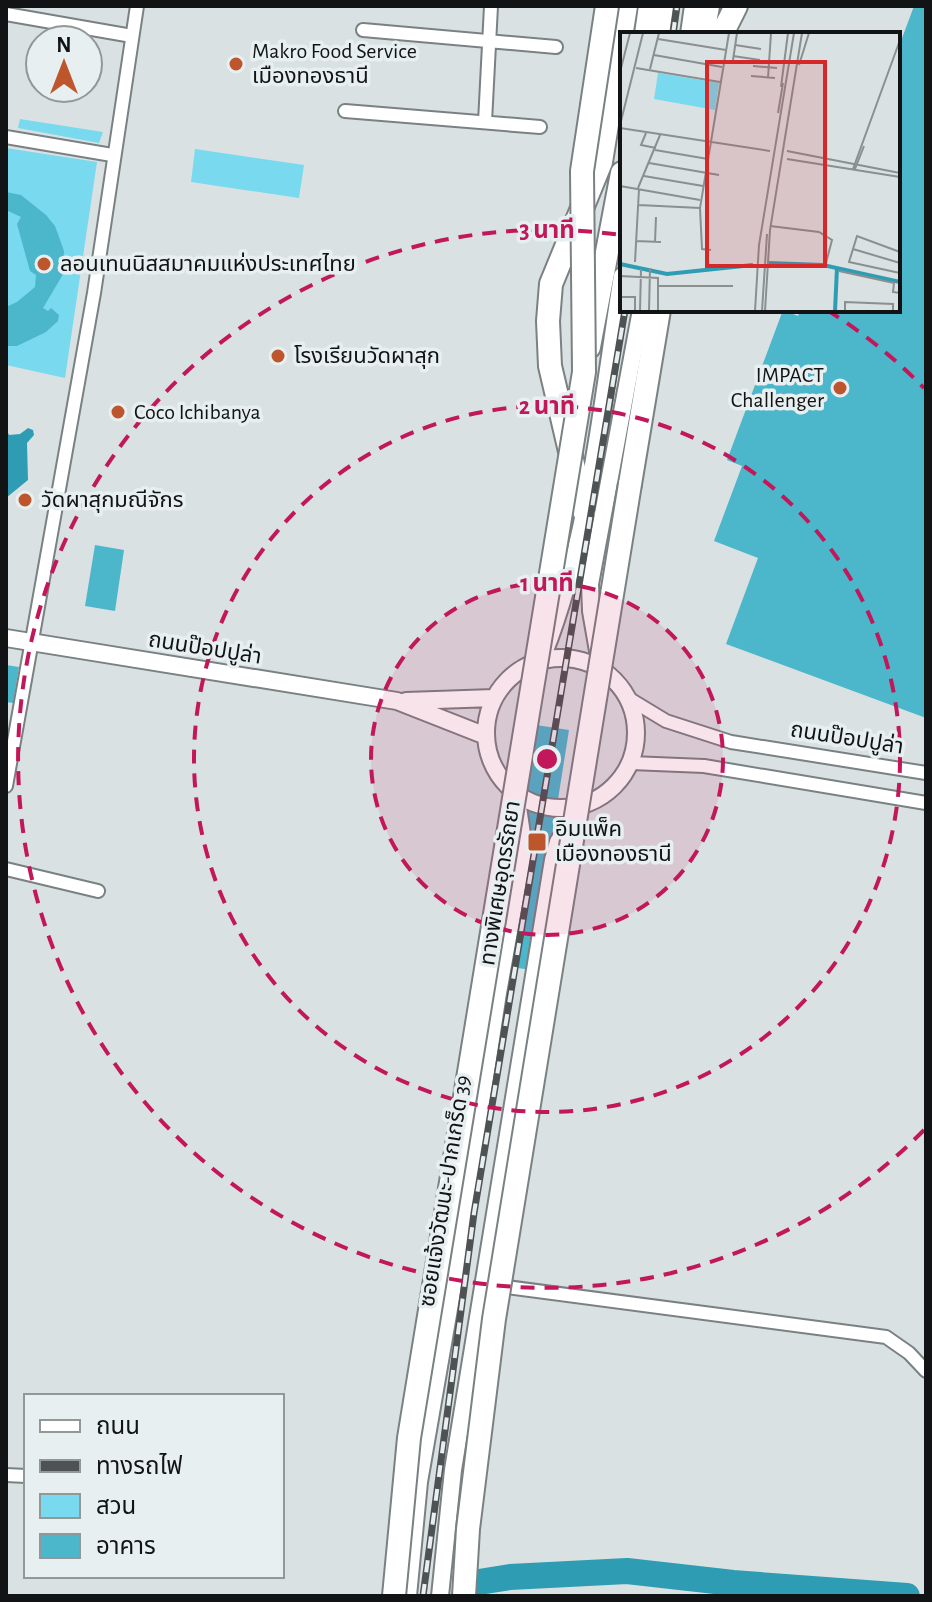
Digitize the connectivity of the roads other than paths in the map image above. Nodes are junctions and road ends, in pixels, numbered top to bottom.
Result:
1 (137, 6) edge
2 (491, 6) edge
3 (607, 6) edge
4 (626, 6) edge
5 (650, 6) edge
6 (665, 6) edge
7 (693, 6) edge
8 (708, 6) edge
9 (738, 6) edge
10 (6, 14) edge
11 (363, 30) dead end
12 (622, 32) edge
13 (646, 32) edge
14 (661, 32) edge
15 (689, 32) edge
16 (703, 32) edge
17 (723, 32) edge
18 (733, 32) edge
19 (132, 36) junction
20 (490, 41) junction
21 (620, 43) edge
22 (556, 47) dead end
23 (345, 111) dead end
24 (485, 122) junction
25 (540, 127) dead end
26 (6, 137) edge
27 (112, 155) junction
28 (620, 183) edge
29 (620, 288) edge
30 (641, 312) edge
31 (659, 312) edge
32 (584, 372) junction
33 (584, 511) junction
34 (6, 638) edge
35 (33, 642) junction
36 (541, 660) junction
37 (602, 669) junction
38 (494, 698) junction
39 (628, 698) junction
40 (397, 701) junction
41 (486, 736) junction
42 (8, 760) edge
43 (631, 763) junction
44 (926, 773) edge
45 (6, 786) edge
46 (516, 794) junction
47 (926, 803) edge
48 (582, 806) junction
49 (6, 869) edge
50 (98, 891) dead end
51 (499, 1286) junction
52 (926, 1371) edge
53 (394, 1596) edge
54 (408, 1596) edge
55 (440, 1596) edge
56 (464, 1596) edge

1 - 19 street
2 - 20 street
3 - 32 highway, bridge
4 - 12 highway
5 - 13 highway
6 - 14 main road
7 - 15 main road
8 - 16 highway
9 - 17 highway
9 - 18 highway
10 - 19 street
11 - 20 street
19 - 27 street
20 - 22 street
20 - 24 street
21 - 33 highway
23 - 24 street
24 - 25 street
26 - 27 street
27 - 35 street
28 - 32 highway, ทางพิเศษอุดรรัถยา, bridge
29 - 33 main road
30 - 37 main road
31 - 51 highway, bridge
32 - 53 highway, ทางพิเศษอุดรรัถยา, bridge
33 - 36 main road
34 - 35 main road, ถนนป๊อปปูล่า
35 - 40 main road, ถนนป๊อปปูล่า
35 - 42 street
36 - 37 main road
36 - 38 main road
37 - 39 main road
38 - 40 main road
38 - 41 main road
39 - 43 main road
39 - 44 street, ถนนป๊อปปูล่า
40 - 41 main road
41 - 46 main road, ซอยแจ้งวัฒนะ-ปากเกร็ด 39
42 - 45 street
43 - 47 street
43 - 48 main road
46 - 48 main road
46 - 54 main road, ซอยแจ้งวัฒนะ-ปากเกร็ด 39
48 - 55 main road
49 - 50 street
51 - 52 street
51 - 56 highway, bridge

